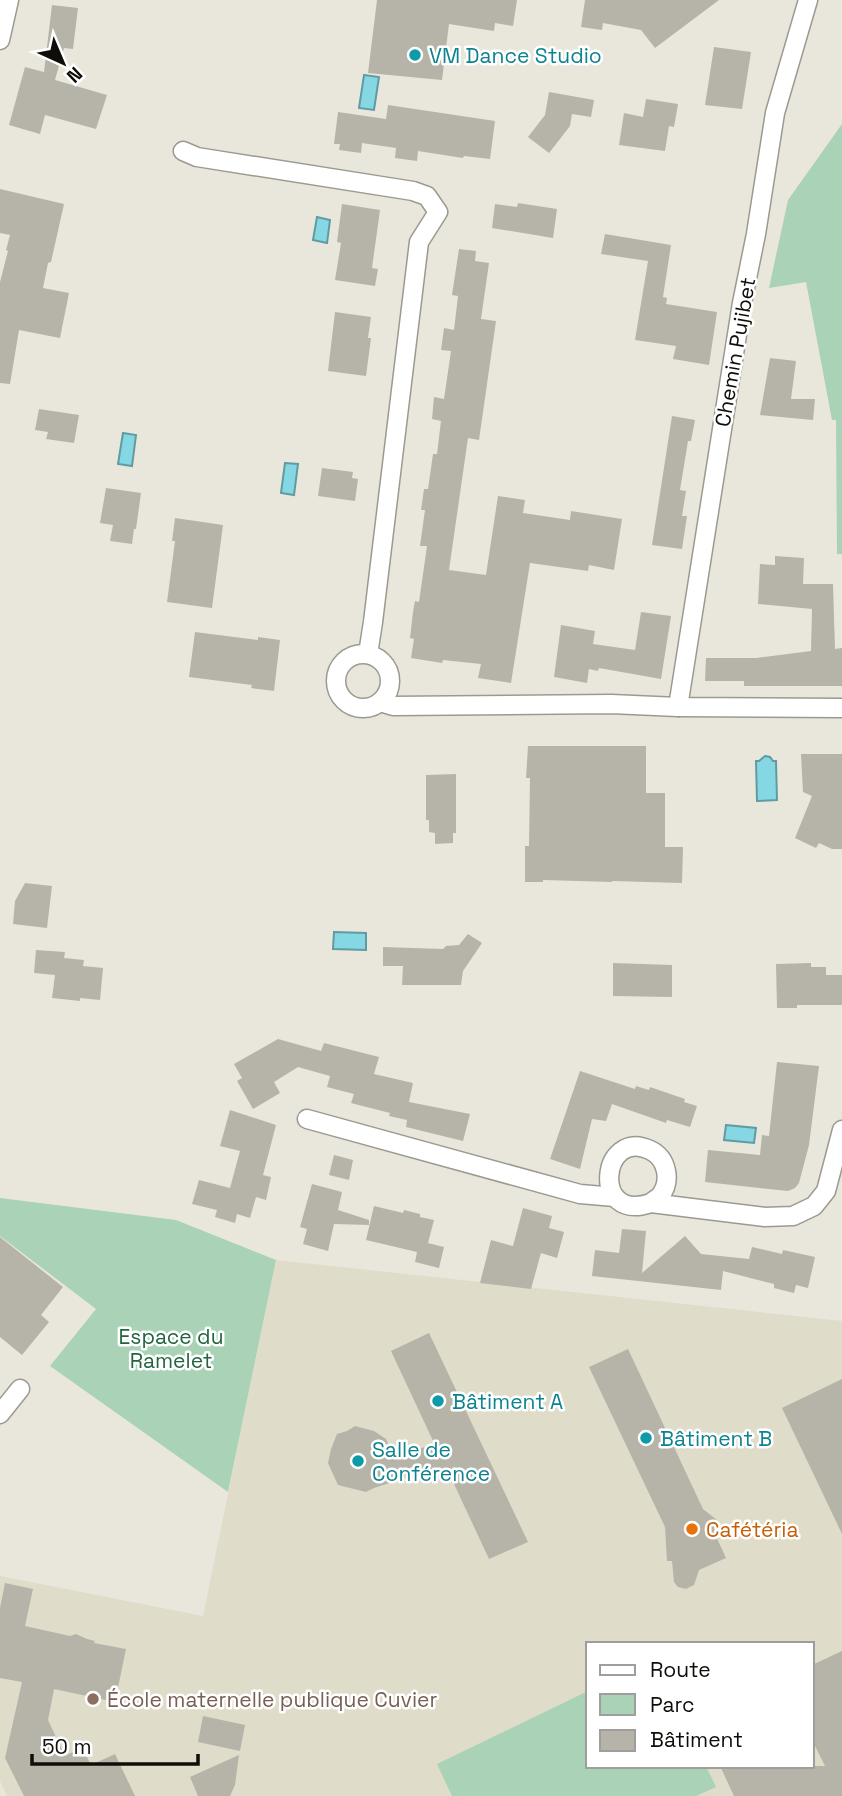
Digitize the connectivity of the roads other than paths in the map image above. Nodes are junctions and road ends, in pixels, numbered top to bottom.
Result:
1 (9, 0) edge
2 (808, 0) edge
3 (0, 40) edge
4 (183, 151) dead end
5 (368, 654) junction
6 (380, 702) junction
7 (678, 707) junction
8 (842, 708) edge
9 (306, 1119) dead end
10 (842, 1130) edge
11 (615, 1197) junction
12 (651, 1203) junction
13 (20, 1389) dead end
14 (0, 1414) edge

1 - 3 street
2 - 7 street, Chemin Pujibet
4 - 5 street
5 - 6 street
5 - 6 street
6 - 7 street
7 - 8 street
9 - 11 street
10 - 12 street
11 - 12 street
11 - 12 street
13 - 14 street

